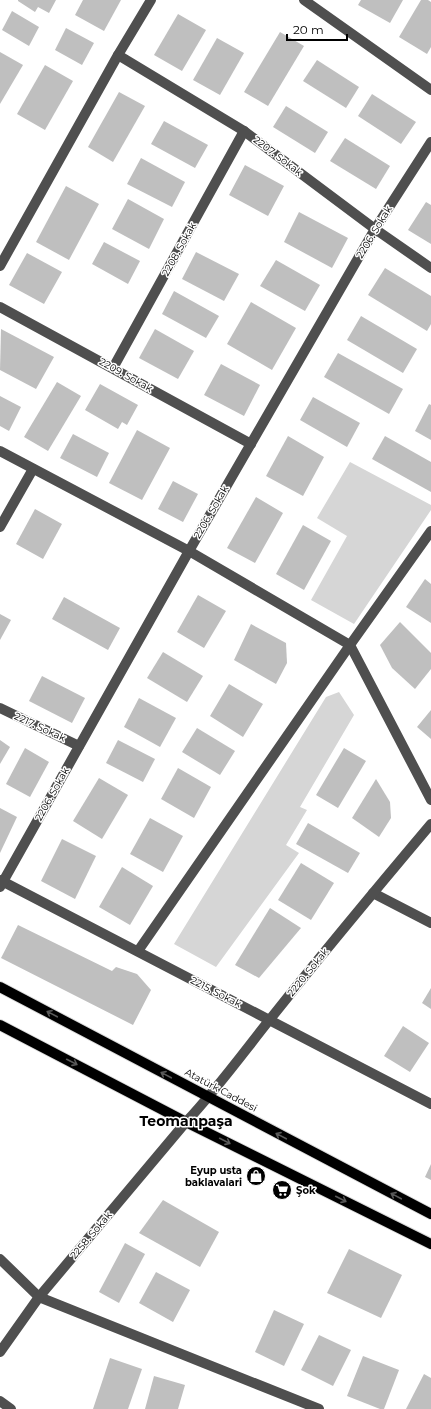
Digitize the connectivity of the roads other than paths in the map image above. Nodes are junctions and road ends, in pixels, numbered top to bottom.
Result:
1 (151, 0) edge
2 (304, 0) edge
3 (118, 55) junction
4 (431, 90) edge
5 (244, 131) junction
6 (431, 142) edge
7 (376, 229) junction
8 (0, 266) edge
9 (431, 268) edge
10 (0, 307) edge
11 (113, 368) junction
12 (251, 444) junction
13 (0, 452) edge
14 (33, 469) junction
15 (0, 527) edge
16 (431, 531) edge
17 (189, 551) junction
18 (350, 645) junction
19 (0, 708) edge
20 (80, 746) junction
21 (431, 800) edge
22 (431, 824) edge
23 (1, 883) edge
24 (373, 893) junction
25 (431, 922) edge
26 (138, 951) junction
27 (0, 987) edge
28 (270, 1019) junction
29 (0, 1025) edge
30 (209, 1098) junction
31 (431, 1104) edge
32 (186, 1122) junction
33 (431, 1214) edge
34 (431, 1244) edge
35 (0, 1258) edge
36 (39, 1297) junction
37 (0, 1352) edge
38 (0, 1401) edge
39 (11, 1409) edge
40 (319, 1409) edge

1 - 3 street
2 - 4 street
3 - 5 street, 2207. Sokak
3 - 8 street
5 - 7 street, 2207. Sokak
5 - 11 street, 2208. Sokak
6 - 7 street, 2206. Sokak
7 - 9 street, 2207. Sokak
7 - 12 street, 2206. Sokak
10 - 11 street, 2209. Sokak
11 - 12 street, 2209. Sokak
12 - 17 street, 2206. Sokak
13 - 14 street
14 - 15 street
14 - 17 street
16 - 18 street
17 - 18 street
17 - 20 street, 2206. Sokak
18 - 21 street
18 - 26 street
19 - 20 street, 2217. Sokak
20 - 23 street, 2206. Sokak
22 - 24 street, 2220. Sokak
23 - 26 street, 2215. Sokak
24 - 25 street
24 - 28 street, 2220. Sokak
26 - 28 street, 2215. Sokak
30 -> 27 main road, Atatürk Caddesi
28 - 30 street, 2220. Sokak
28 - 31 street, 2215. Sokak
29 -> 32 main road
30 - 32 street, 2220. Sokak
33 -> 30 main road, Atatürk Caddesi
32 -> 34 main road
32 - 36 street, 2258. Sokak
35 - 36 street
36 - 37 street, 2258. Sokak
36 - 40 street
38 - 39 street

